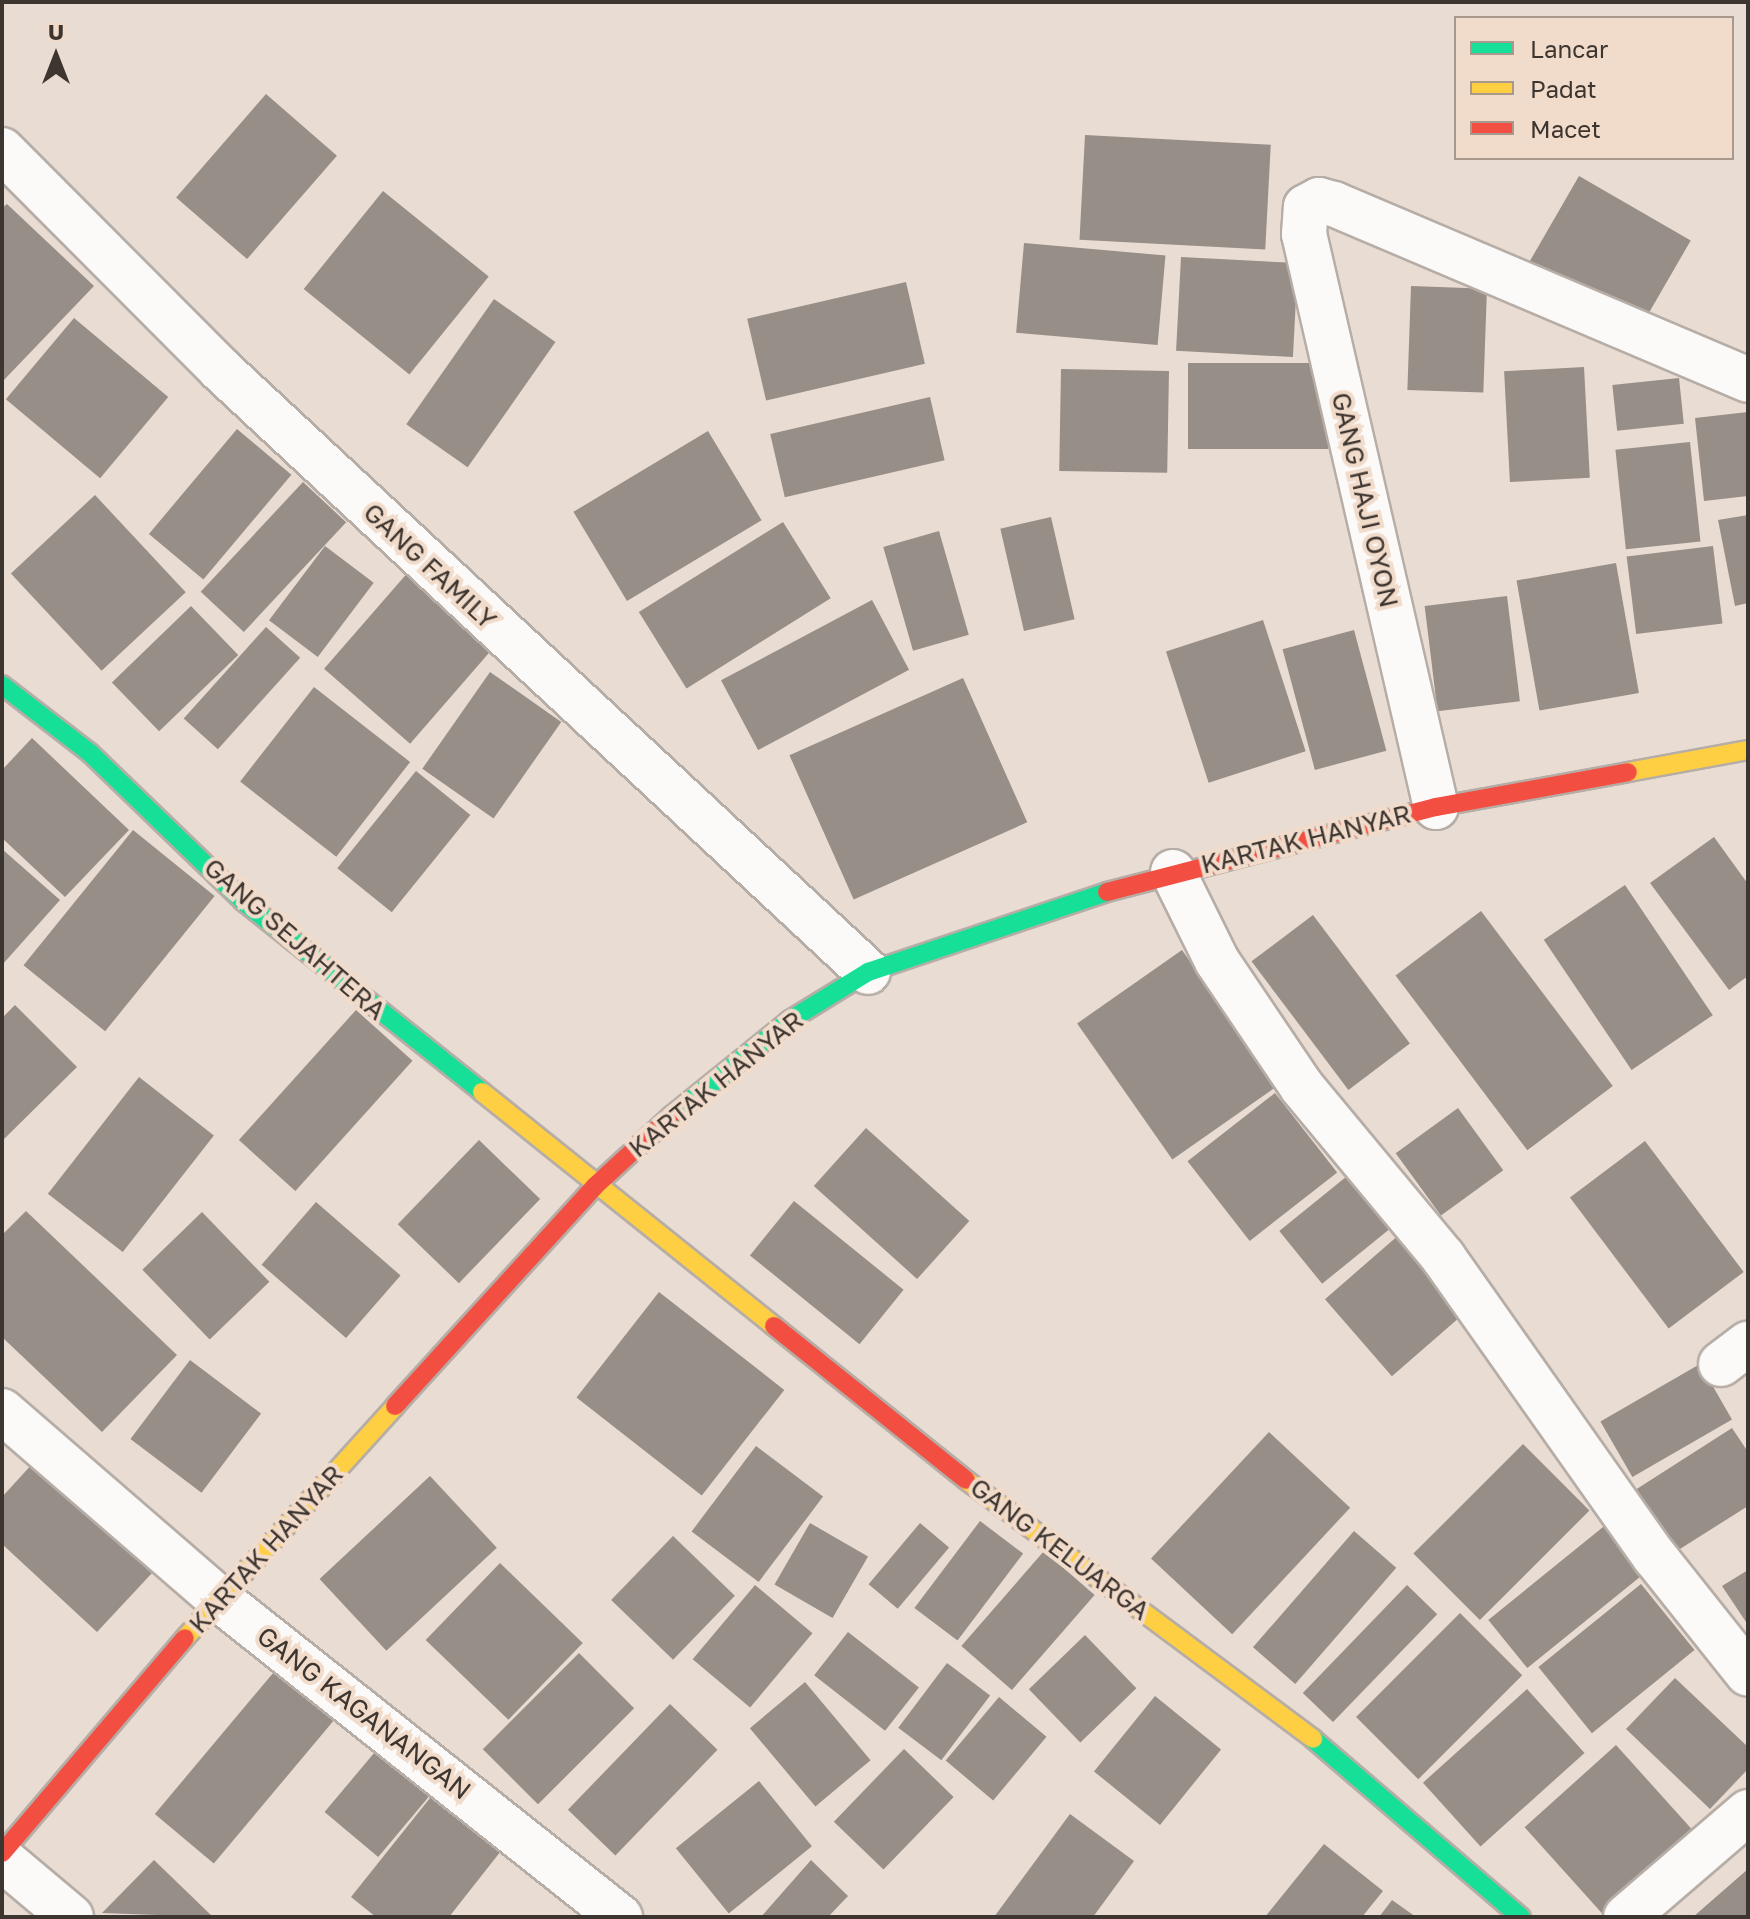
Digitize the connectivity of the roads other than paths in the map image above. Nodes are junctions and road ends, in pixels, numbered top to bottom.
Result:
1 (5, 158) edge
2 (1748, 380) edge
3 (2, 685) edge
4 (1748, 750) edge
5 (1436, 807) junction
6 (1173, 872) junction
7 (868, 972) junction
8 (595, 1186) junction
9 (2, 1411) edge
10 (219, 1599) junction
11 (1748, 1674) edge
12 (1748, 1812) edge
13 (2, 1856) edge
14 (71, 1917) edge
15 (620, 1917) edge
16 (1521, 1917) edge
17 (1626, 1917) edge

1 - 7 street, GANG FAMILY
2 - 5 street, GANG HAJI OYON
3 - 8 street, GANG SEJAHTERA
4 - 5 street, KARTAK HANYAR
5 - 6 street, KARTAK HANYAR
6 - 7 street, KARTAK HANYAR
6 - 11 street
7 - 8 street, KARTAK HANYAR
8 - 10 street, KARTAK HANYAR
8 - 16 street, GANG KELUARGA
9 - 10 street, GANG KAGANANGAN
10 - 13 street, KARTAK HANYAR
10 - 15 street, GANG KAGANANGAN
12 - 17 street
13 - 14 street

